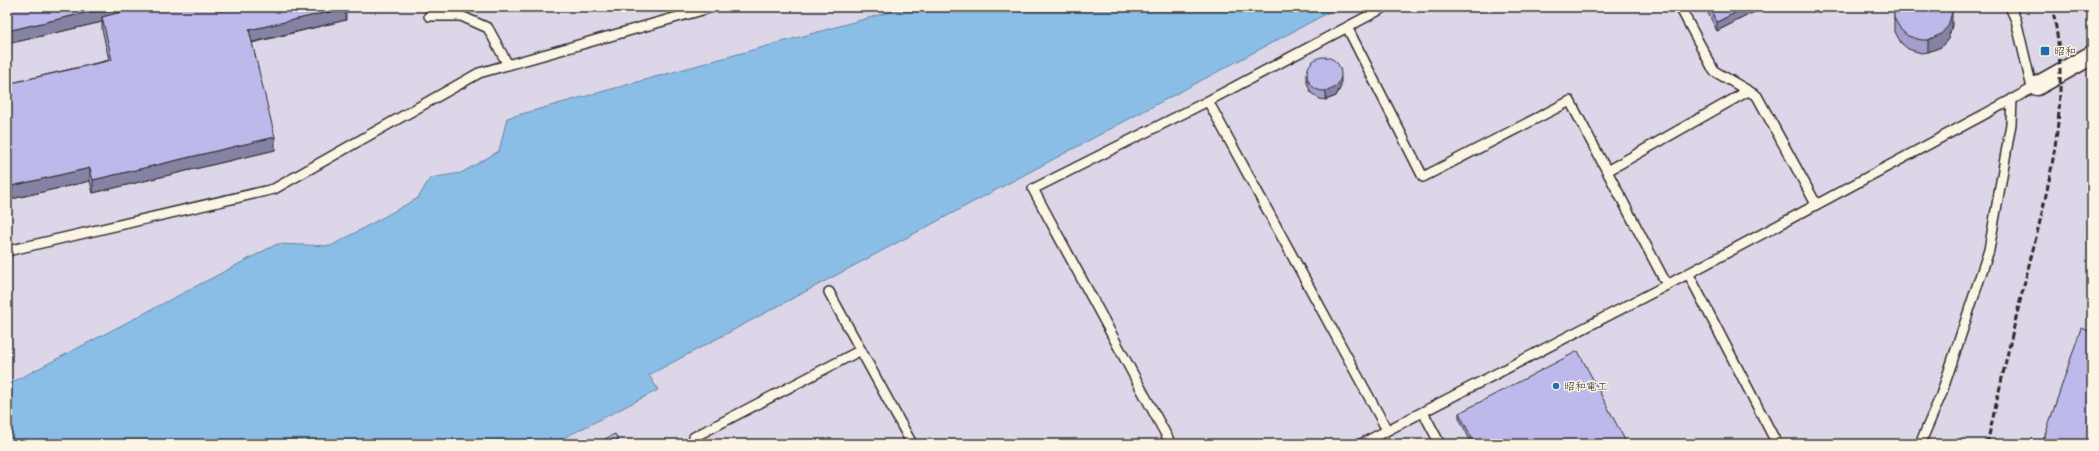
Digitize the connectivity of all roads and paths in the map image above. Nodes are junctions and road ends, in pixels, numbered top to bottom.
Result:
1 (713, 7) edge
2 (1385, 7) edge
3 (1680, 7) edge
4 (2010, 7) edge
5 (429, 16) dead end
6 (1347, 28) junction
7 (2092, 55) edge
8 (508, 65) junction
9 (2034, 87) junction
10 (1748, 91) junction
11 (2012, 99) junction
12 (1208, 101) junction
13 (1607, 171) junction
14 (1816, 204) junction
15 (7, 251) edge
16 (1688, 273) junction
17 (1667, 285) junction
18 (829, 292) dead end
19 (861, 350) junction
20 (1423, 412) junction
21 (1387, 430) junction
22 (698, 444) edge
23 (912, 444) edge
24 (1171, 444) edge
25 (1361, 444) edge
26 (1440, 444) edge
27 (1777, 444) edge
28 (1920, 444) edge

1 - 8 lane
2 - 6 lane
3 - 10 lane
4 - 9 lane
5 - 8 lane
6 - 12 lane
6 - 13 lane
7 - 9 street
8 - 15 lane
9 - 11 lane
10 - 13 lane
10 - 14 lane
11 - 14 lane
11 - 28 lane
12 - 21 lane
12 - 24 lane
13 - 17 lane
14 - 16 lane
16 - 17 lane
16 - 27 lane
17 - 20 lane
18 - 19 lane
19 - 22 lane
19 - 23 lane
20 - 21 lane
20 - 26 lane
21 - 25 lane

